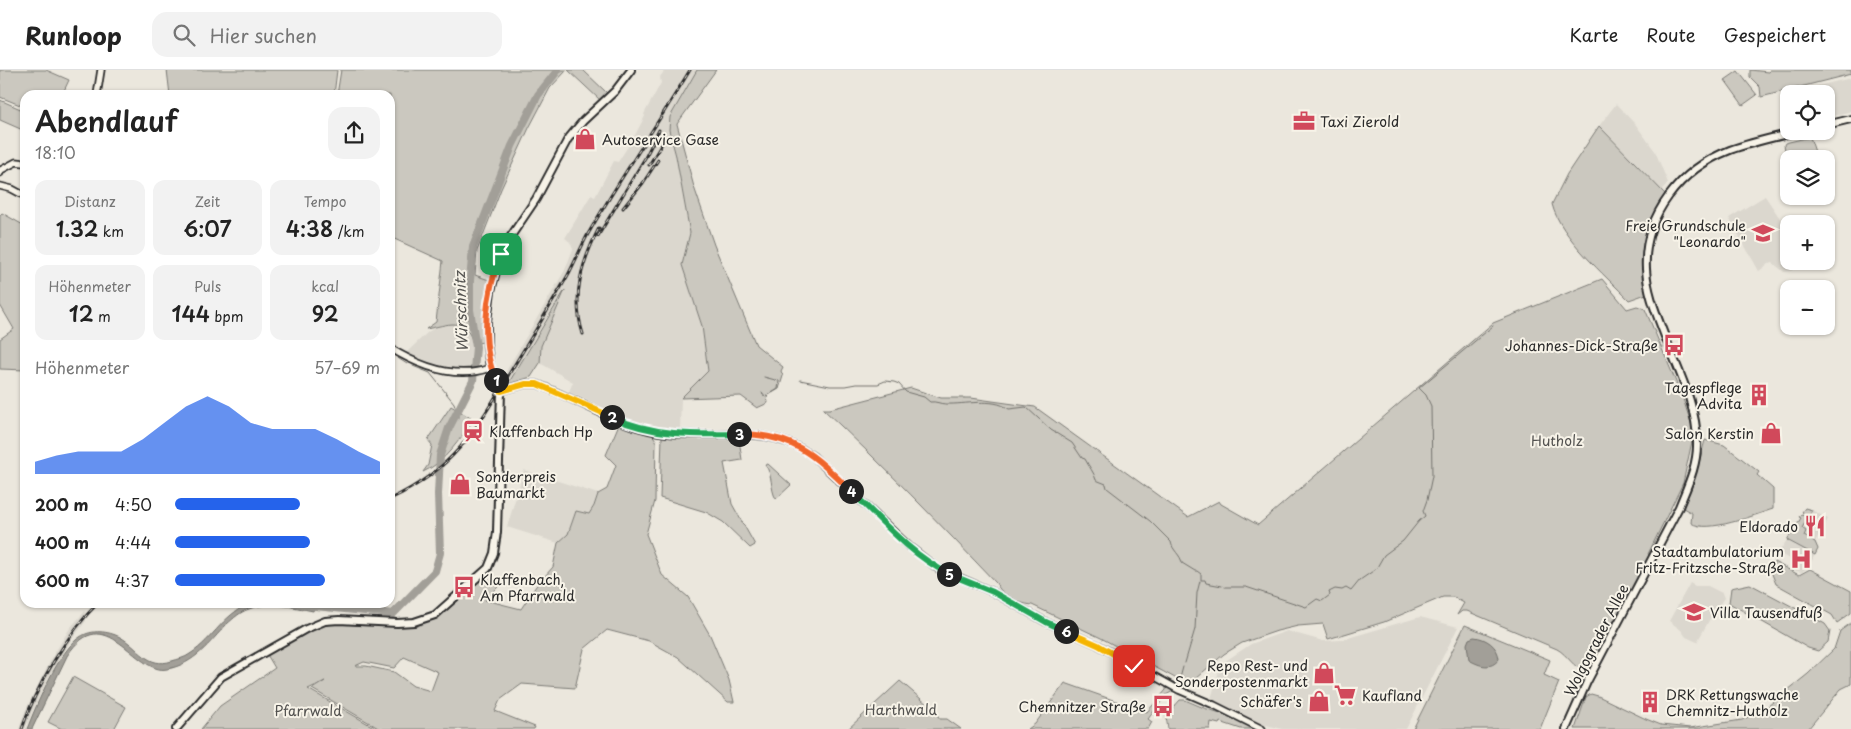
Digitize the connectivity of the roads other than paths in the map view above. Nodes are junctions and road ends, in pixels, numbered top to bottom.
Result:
1 (101, 70) edge
2 (631, 70) edge
3 (98, 90) edge
4 (1851, 119) edge
5 (1835, 123) edge
6 (1780, 136) edge
7 (20, 162) edge
8 (0, 173) edge
9 (0, 186) edge
10 (20, 193) edge
11 (395, 351) edge
12 (490, 368) junction
13 (501, 391) junction
14 (176, 729) edge
15 (1262, 729) edge
16 (1566, 729) edge

1 - 3 street
2 - 12 main road
4 - 5 main road
6 - 16 main road, Wolgograder Allee
7 - 8 street
9 - 10 street
11 - 12 street
12 - 13 main road
13 - 14 main road
13 - 15 street

